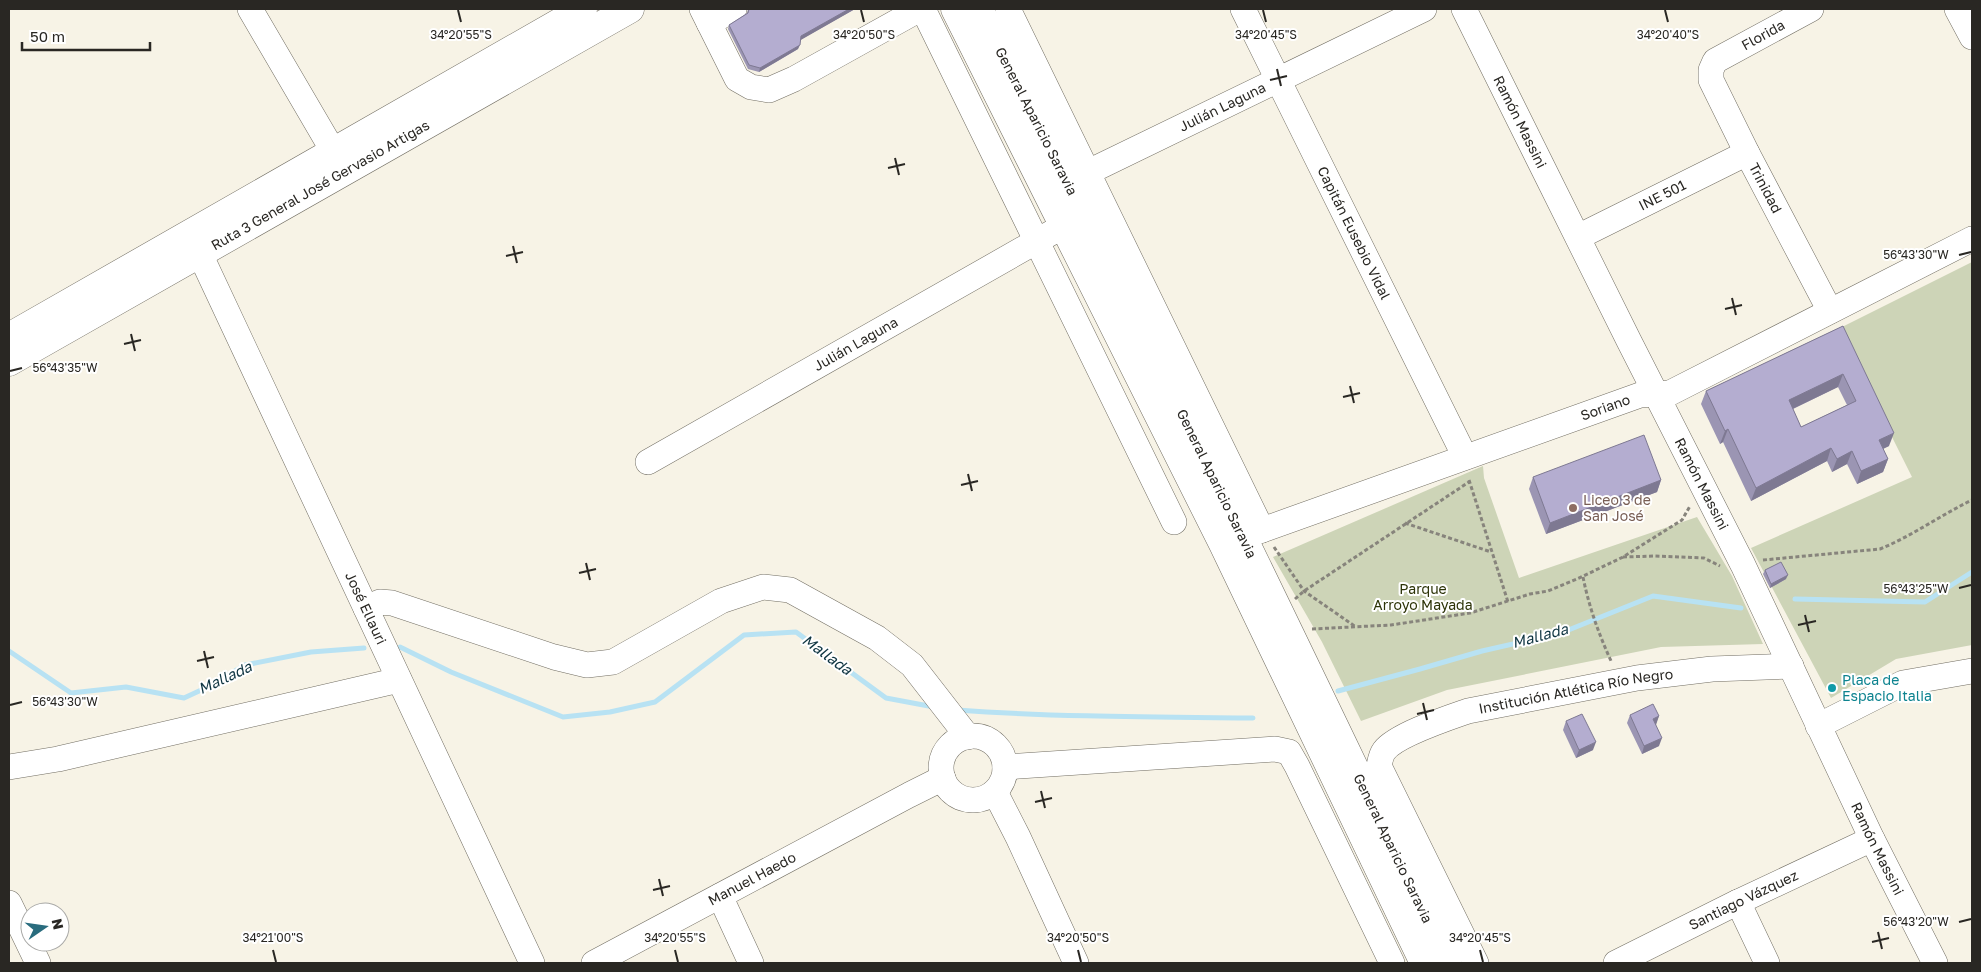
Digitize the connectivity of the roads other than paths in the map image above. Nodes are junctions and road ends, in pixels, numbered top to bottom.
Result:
1 (250, 9) edge
2 (583, 9) edge
3 (630, 9) edge
4 (734, 9) edge
5 (921, 9) edge
6 (956, 9) edge
7 (979, 9) edge
8 (1008, 9) edge
9 (1243, 9) edge
10 (1424, 9) edge
11 (1464, 9) edge
12 (1811, 9) edge
13 (1957, 9) edge
14 (705, 16) edge
15 (1972, 38) edge
16 (1715, 61) joint
17 (1277, 80) junction
18 (1747, 153) junction
19 (339, 161) junction
20 (1068, 182) junction
21 (1064, 225) junction
22 (1578, 237) junction
23 (1972, 239) edge
24 (1037, 240) junction
25 (200, 254) junction
26 (1830, 312) junction
27 (9, 337) edge
28 (9, 362) edge
29 (1656, 394) junction
30 (1465, 457) junction
31 (648, 462) dead end
32 (1174, 522) dead end
33 (1243, 537) junction
34 (366, 608) junction
35 (1791, 666) junction
36 (1970, 676) edge
37 (399, 680) junction
38 (1818, 726) junction
39 (959, 734) junction
40 (1379, 766) joint
41 (9, 767) edge
42 (1005, 767) junction
43 (943, 778) junction
44 (995, 792) junction
45 (909, 794) junction
46 (961, 798) junction
47 (1018, 837) junction
48 (1872, 840) junction
49 (720, 896) junction
50 (1738, 902) junction
51 (9, 903) edge
52 (38, 963) edge
53 (532, 963) edge
54 (594, 963) edge
55 (751, 963) edge
56 (1076, 963) edge
57 (1392, 963) edge
58 (1424, 963) edge
59 (1448, 963) edge
60 (1476, 963) edge
61 (1616, 963) edge
62 (1767, 963) edge
63 (1934, 963) edge

1 - 19 street
2 - 19 main road, Ruta 3 General José Gervasio Artigas
3 - 19 main road, Ruta 3 General José Gervasio Artigas
4 - 14 street
5 - 14 street
5 - 24 street
6 - 20 main road, General Aparicio Saravia
7 - 20 main road, General Aparicio Saravia
8 - 20 street, General Aparicio Saravia
9 - 17 street, Capitán Eusebio Vidal
10 - 17 street, Julián Laguna
11 - 22 street, Ramón Massini
12 - 16 street, Florida
13 - 15 street
16 - 18 street, Trinidad
17 - 20 street, Julián Laguna
17 - 30 street, Capitán Eusebio Vidal
18 - 22 street, INE 501
18 - 26 street, Trinidad
19 - 25 main road, Ruta 3 General José Gervasio Artigas
19 - 27 main road, Ruta 3 General José Gervasio Artigas
20 - 21 main road, General Aparicio Saravia
20 - 33 main road, General Aparicio Saravia
21 - 24 street, Julián Laguna
21 - 33 main road, General Aparicio Saravia
22 - 29 street, Ramón Massini
23 - 26 street, Soriano
24 - 31 street, Julián Laguna
24 - 32 street
25 - 28 main road, Ruta 3 General José Gervasio Artigas
25 - 34 street, José Ellauri
26 - 29 street, Soriano
29 - 30 street, Soriano
29 - 35 street, Ramón Massini
30 - 33 street, Soriano
33 - 58 main road, General Aparicio Saravia
33 - 59 main road, General Aparicio Saravia
34 - 37 street, José Ellauri
34 - 39 street
35 - 38 street, Ramón Massini
35 - 40 street, Institución Atlética Río Negro
36 - 38 street
37 - 41 street
37 - 53 street, José Ellauri
38 - 48 street, Ramón Massini
39 - 42 street
39 - 43 street
40 - 60 street, General Aparicio Saravia
42 - 44 street
42 - 57 street
43 - 45 street, Manuel Haedo
43 - 46 street
44 - 46 street
44 - 47 street
45 - 46 street
45 - 49 street, Manuel Haedo
46 - 47 street
47 - 56 street
48 - 50 street, Santiago Vázquez
48 - 63 street, Ramón Massini
49 - 54 street, Manuel Haedo
49 - 55 street
50 - 61 street, Santiago Vázquez
50 - 62 street
51 - 52 street

